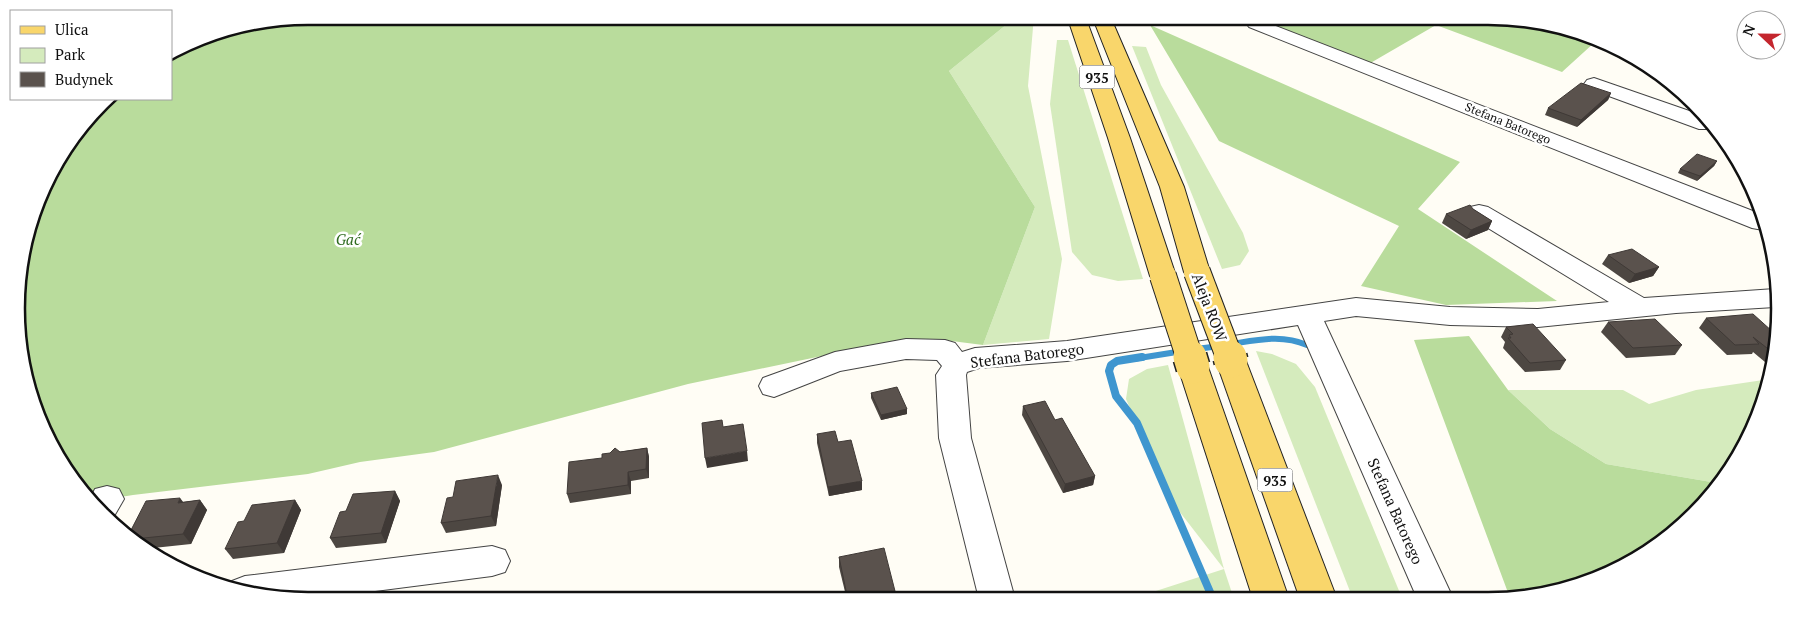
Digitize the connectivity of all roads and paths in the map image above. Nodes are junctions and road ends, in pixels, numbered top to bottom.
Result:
1 (1079, 25) edge
2 (1106, 25) edge
3 (1260, 25) edge
4 (1594, 84) dead end
5 (1701, 122) edge
6 (1479, 212) edge
7 (1757, 222) edge
8 (1770, 298) edge
9 (1640, 308) junction
10 (1307, 315) junction
11 (957, 365) junction
12 (774, 386) dead end
13 (492, 561) dead end
14 (267, 589) edge
15 (995, 592) edge
16 (1269, 592) edge
17 (1316, 592) edge
18 (1432, 592) edge

1 - 16 main road, 935, bridge
2 - 17 main road, Aleja ROW / 935, bridge
3 - 7 street, Stefana Batorego
4 - 5 street
6 - 9 street
8 - 9 street, Stefana Batorego
9 - 10 street, Stefana Batorego
10 - 11 street, Stefana Batorego
10 - 18 street, Stefana Batorego
11 - 12 street
11 - 15 street, Stefana Batorego
13 - 14 street

